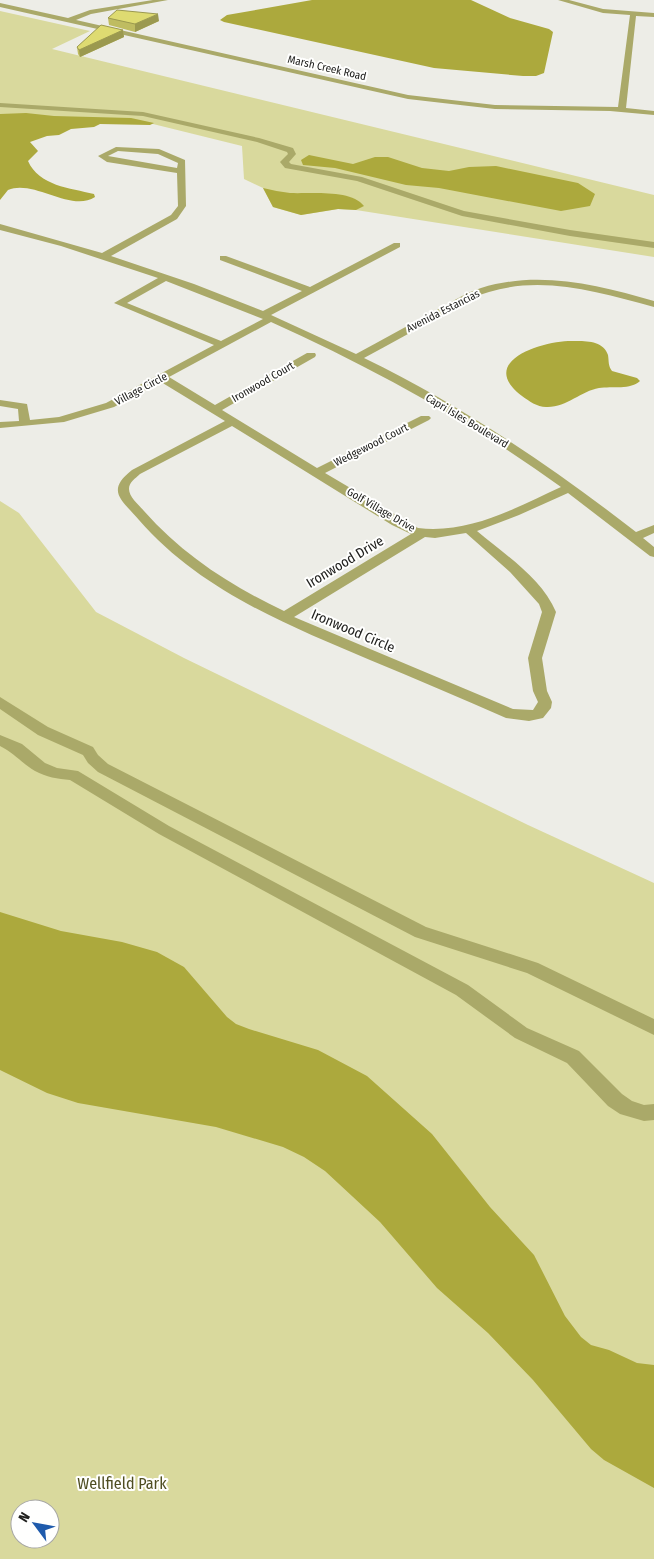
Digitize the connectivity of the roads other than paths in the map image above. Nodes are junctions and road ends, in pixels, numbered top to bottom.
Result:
1 (165, 0) edge
2 (561, 0) edge
3 (0, 6) edge
4 (633, 14) junction
5 (654, 15) edge
6 (67, 21) junction
7 (0, 105) edge
8 (622, 110) junction
9 (654, 113) edge
10 (181, 171) junction
11 (0, 228) edge
12 (397, 245) dead end
13 (654, 245) edge
14 (103, 256) junction
15 (223, 258) dead end
16 (166, 277) junction
17 (310, 290) junction
18 (654, 304) edge
19 (268, 317) junction
20 (222, 345) junction
21 (311, 355) dead end
22 (356, 358) junction
23 (163, 378) junction
24 (0, 403) edge
25 (214, 410) junction
26 (425, 418) dead end
27 (233, 421) junction
28 (0, 424) edge
29 (25, 424) junction
30 (317, 473) junction
31 (569, 488) junction
32 (654, 529) edge
33 (468, 530) junction
34 (422, 533) junction
35 (635, 537) junction
36 (654, 553) edge
37 (284, 618) junction
38 (0, 702) edge
39 (0, 740) edge
40 (654, 1027) edge
41 (654, 1112) edge

1 - 6 street
2 - 4 street
3 - 6 street, Marsh Creek Road
4 - 5 street
4 - 8 street
6 - 8 street, Marsh Creek Road
7 - 13 street
8 - 9 street, Marsh Creek Road
10 - 10 street
10 - 14 street
11 - 14 street, Capri Isles Boulevard
12 - 17 street
14 - 16 street, Capri Isles Boulevard
15 - 17 street
16 - 19 street, Capri Isles Boulevard
16 - 20 street
17 - 19 street
18 - 22 street, Avenida Estancias
19 - 20 street, Village Circle
19 - 22 street, Capri Isles Boulevard
20 - 23 street, Village Circle
21 - 25 street, Ironwood Court
22 - 31 street, Capri Isles Boulevard
23 - 25 street
23 - 29 street, Village Circle
24 - 29 street
25 - 27 street
26 - 30 street, Wedgewood Court
27 - 30 street, Golf Village Drive
27 - 37 street, Ironwood Circle
28 - 29 street, Village Circle
30 - 34 street, Golf Village Drive
31 - 33 street, Golf Village Drive
31 - 35 street, Capri Isles Boulevard
32 - 35 street
33 - 34 street, Golf Village Drive
33 - 37 street, Ironwood Circle
34 - 37 street, Ironwood Drive
35 - 36 street, Capri Isles Boulevard
38 - 40 street
39 - 41 street

